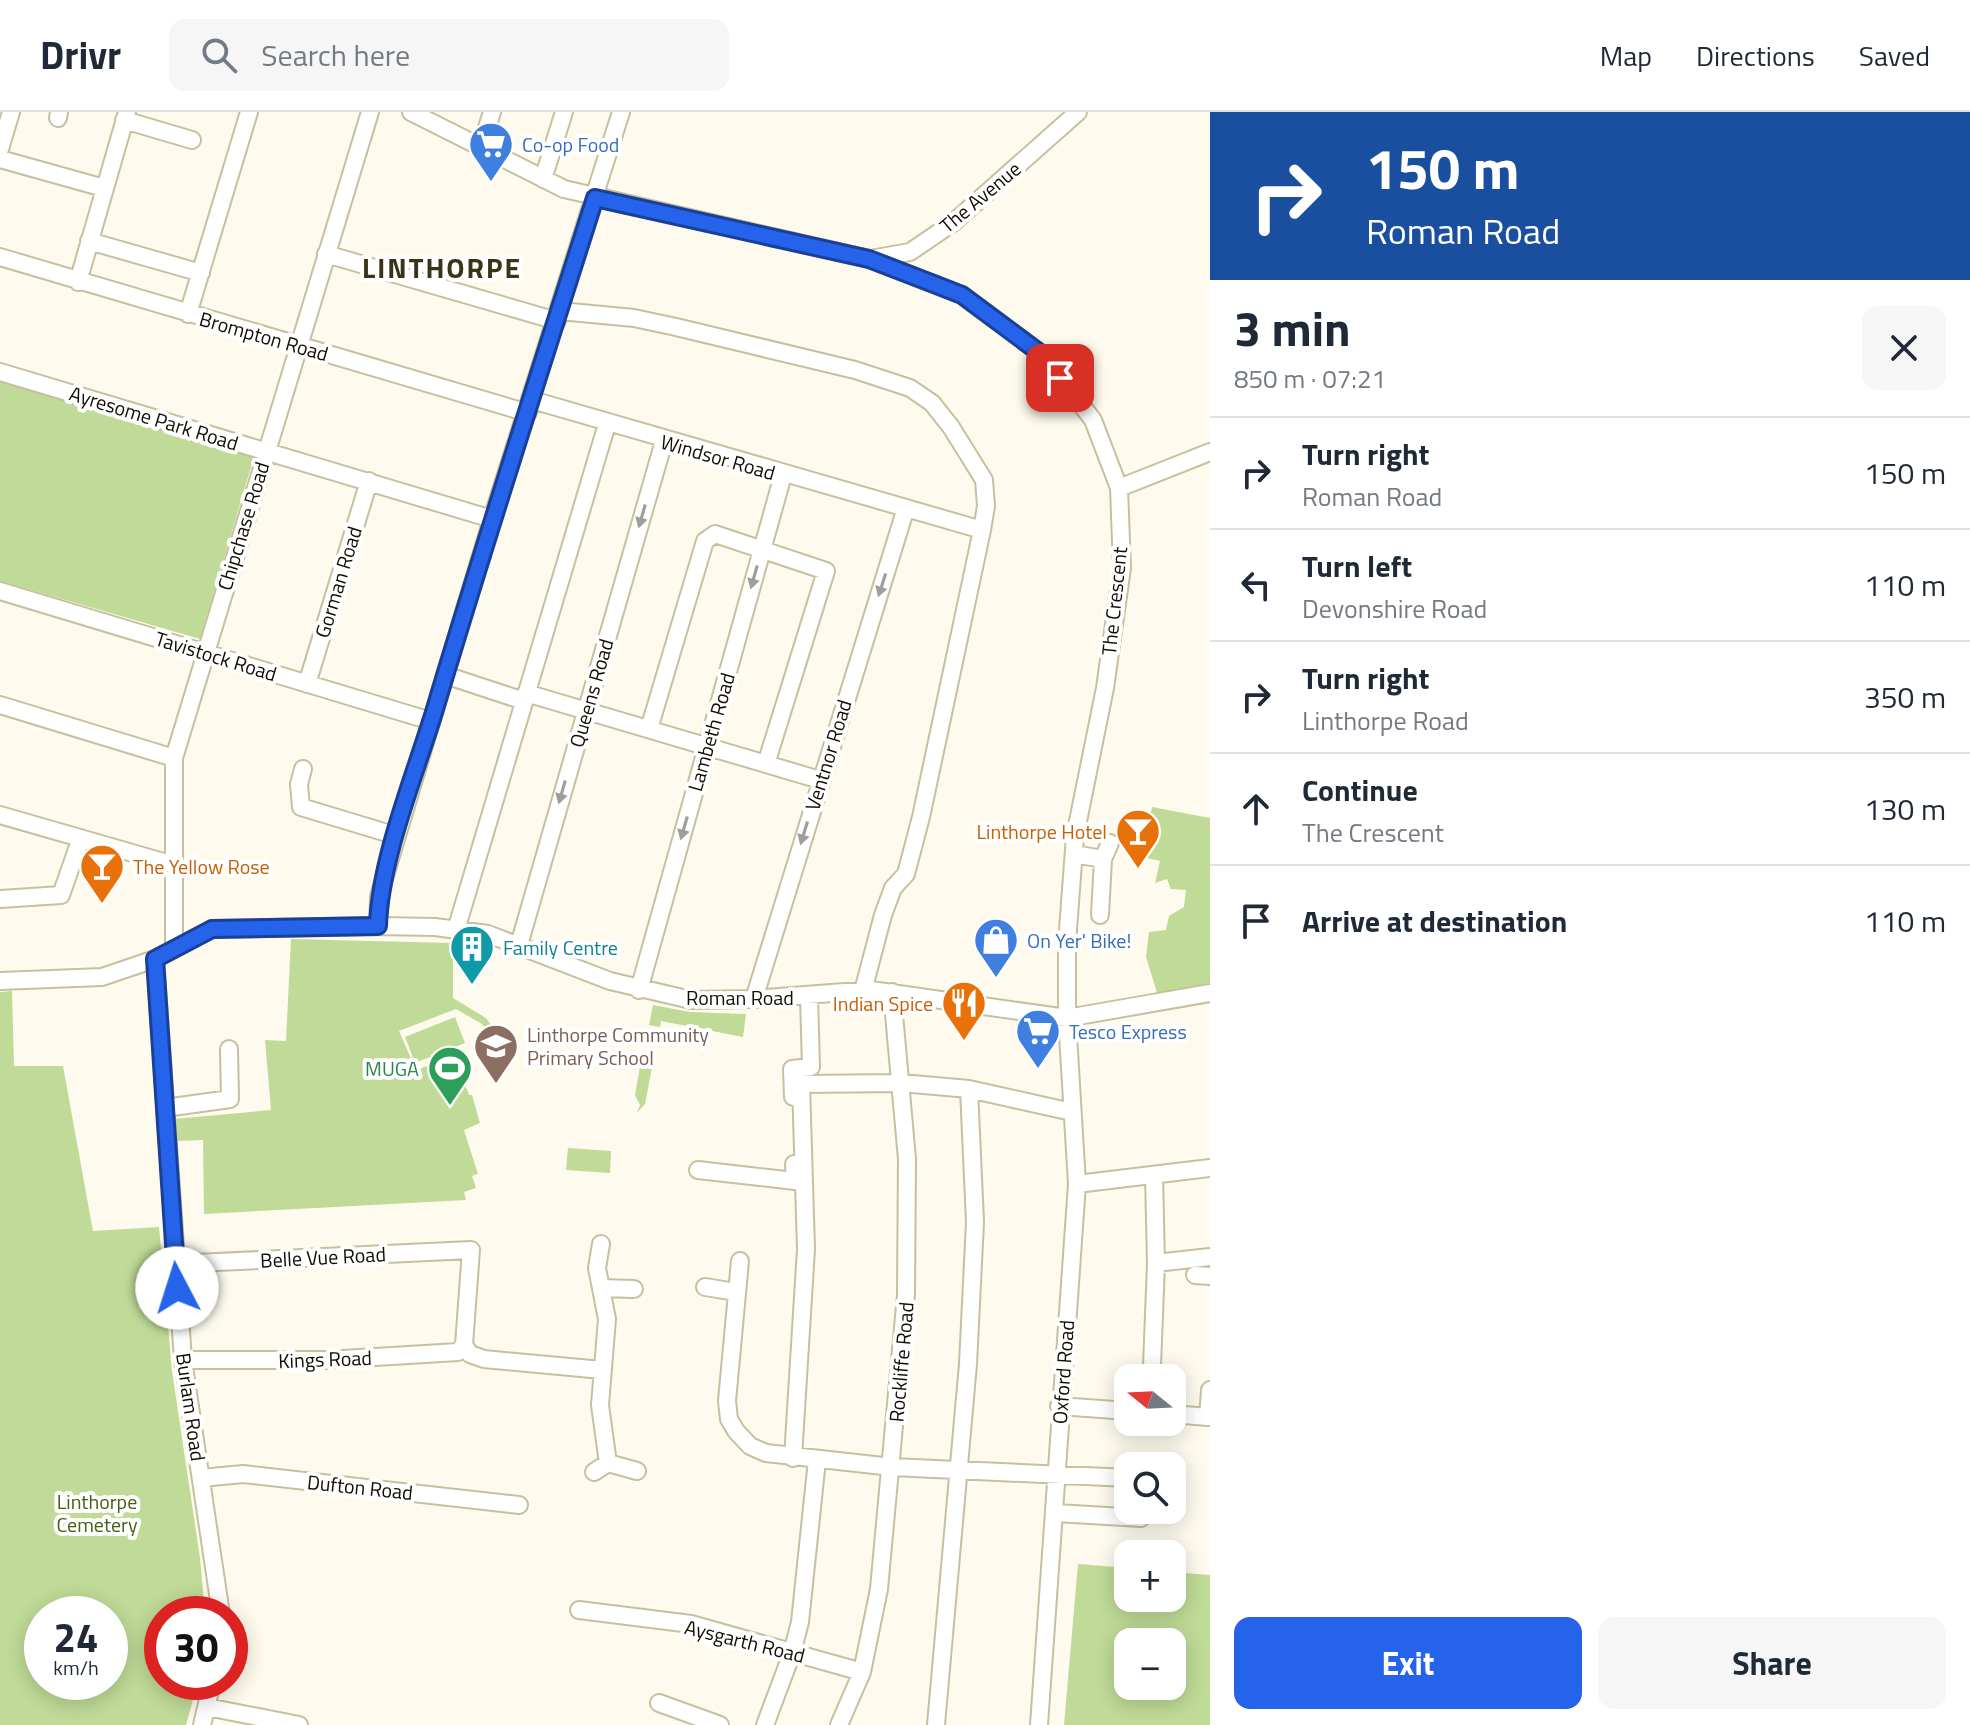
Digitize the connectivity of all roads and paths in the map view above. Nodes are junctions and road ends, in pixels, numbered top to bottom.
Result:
1 (11, 112) edge
2 (249, 112) edge
3 (370, 112) edge
4 (411, 112) edge
5 (492, 112) edge
6 (564, 112) edge
7 (621, 112) edge
8 (1078, 112) edge
9 (126, 116) edge
10 (192, 140) dead end
11 (481, 147) junction
12 (0, 149) edge
13 (0, 159) edge
14 (543, 179) junction
15 (104, 188) junction
16 (595, 198) junction
17 (89, 241) junction
18 (326, 254) junction
19 (0, 257) edge
20 (869, 259) junction
21 (201, 273) junction
22 (78, 282) junction
23 (188, 314) junction
24 (558, 316) junction
25 (298, 347) junction
26 (0, 372) edge
27 (530, 406) junction
28 (607, 424) junction
29 (664, 441) junction
30 (266, 451) junction
31 (1210, 452) edge
32 (783, 475) junction
33 (369, 481) junction
34 (1119, 488) junction
35 (905, 511) junction
36 (492, 519) junction
37 (982, 530) junction
38 (762, 548) junction
39 (0, 591) edge
40 (204, 653) junction
41 (445, 675) junction
42 (307, 684) junction
43 (525, 697) junction
44 (0, 705) edge
45 (585, 711) junction
46 (431, 721) junction
47 (649, 729) junction
48 (707, 746) junction
49 (174, 758) junction
50 (766, 764) junction
51 (303, 769) dead end
52 (820, 780) junction
53 (0, 815) edge
54 (397, 836) junction
55 (81, 838) junction
56 (1074, 854) junction
57 (174, 865) junction
58 (0, 899) edge
59 (1100, 915) dead end
60 (378, 926) junction
61 (456, 930) junction
62 (519, 945) junction
63 (174, 949) junction
64 (155, 959) junction
65 (0, 981) edge
66 (639, 990) junction
67 (863, 991) junction
68 (892, 992) junction
69 (1210, 993) edge
70 (809, 996) junction
71 (754, 999) junction
72 (1067, 1018) junction
73 (229, 1049) dead end
74 (901, 1083) junction
75 (969, 1089) junction
76 (165, 1108) junction
77 (1072, 1112) junction
78 (1210, 1168) edge
79 (698, 1170) dead end
80 (1154, 1175) junction
81 (1077, 1184) junction
82 (601, 1244) dead end
83 (1210, 1257) edge
84 (740, 1261) dead end
85 (1156, 1263) junction
86 (174, 1264) junction
87 (705, 1287) dead end
88 (601, 1288) junction
89 (634, 1289) dead end
90 (736, 1292) junction
91 (464, 1345) junction
92 (183, 1360) junction
93 (1152, 1364) edge
94 (602, 1370) junction
95 (1210, 1390) edge
96 (1059, 1406) junction
97 (1114, 1410) edge
98 (1186, 1415) edge
99 (793, 1458) junction
100 (817, 1460) junction
101 (892, 1467) junction
102 (637, 1471) dead end
103 (956, 1471) junction
104 (1059, 1474) junction
105 (1114, 1477) edge
106 (201, 1478) junction
107 (519, 1505) dead end
108 (1056, 1513) junction
109 (1114, 1516) edge
110 (218, 1596) edge
111 (579, 1610) dead end
112 (792, 1653) junction
113 (862, 1672) junction
114 (208, 1700) edge
115 (659, 1703) dead end
116 (207, 1707) junction
117 (202, 1725) edge
118 (299, 1725) edge
119 (720, 1725) edge
120 (765, 1725) edge
121 (839, 1725) edge
122 (936, 1725) edge
123 (1039, 1725) edge

1 - 12 street
2 - 21 street
3 - 18 street, Chipchase Road
4 - 11 street
5 - 11 street
6 - 14 street
7 - 16 street
8 - 20 street, The Avenue
9 - 10 street
9 - 15 street
11 - 14 street
13 - 15 street
14 - 16 street
15 - 17 street
16 - 20 street
16 - 24 street
17 - 21 street
17 - 22 street
18 - 24 street
18 - 25 street, Chipchase Road
19 - 22 street, Brompton Road
20 - 34 street, The Crescent
21 - 23 street
22 - 23 street, Brompton Road
23 - 25 street, Brompton Road
24 - 27 street
24 - 37 street
25 - 27 street, Brompton Road
25 - 30 street, Chipchase Road
26 - 30 street, Ayresome Park Road
27 - 28 street, Windsor Road
27 - 36 street
28 - 29 street, Windsor Road
28 - 43 street
29 - 32 street, Windsor Road
29 -> 45 street, Queens Road
30 - 33 street, Ayresome Park Road
30 - 40 street, Chipchase Road
31 - 34 street
32 - 35 street, Windsor Road
32 - 38 street, Lambeth Road
33 - 36 street, Ayresome Park Road
33 - 42 street, Gorman Road
34 - 56 street, The Crescent
35 - 37 street, Windsor Road
35 -> 52 street, Ventnor Road
36 - 41 street
37 - 67 street
38 - 47 street
38 -> 48 street, Lambeth Road
38 - 50 street
39 - 40 street, Tavistock Road
40 - 42 street, Tavistock Road
40 - 49 street, Chipchase Road
41 - 43 street
41 - 46 street
42 - 46 street, Tavistock Road
43 - 45 street
43 - 61 street
44 - 49 street
45 - 47 street
45 -> 62 street, Queens Road
46 - 54 street
47 - 48 street
48 - 50 street
48 -> 66 street, Lambeth Road
49 - 57 street, Chipchase Road
50 - 52 street
51 - 54 street
52 -> 71 street, Ventnor Road
53 - 55 street
54 - 60 street
55 - 57 street
55 - 58 street
56 - 59 street
56 - 72 street, The Crescent
57 - 63 street, Chipchase Road
60 - 61 street, Roman Road
60 - 63 street, Roman Road
61 - 62 street, Roman Road
62 - 66 street, Roman Road
63 - 64 street, Roman Road
64 - 65 street, Roman Road
64 - 76 street, Burlam Road
66 - 71 street, Roman Road
67 - 68 street, Roman Road
67 - 70 street, Roman Road
68 - 72 street, Roman Road
68 - 74 street, Rockliffe Road
69 - 72 street, Roman Road
70 - 71 street, Roman Road
70 - 79 street
72 - 77 street, Oxford Road
73 - 76 street
74 - 75 street
74 - 99 street
74 - 101 street, Rockliffe Road
75 - 77 street
75 - 103 street
76 - 86 street, Burlam Road
77 - 81 street, Oxford Road
78 - 80 street
80 - 81 street
80 - 85 street
81 - 96 street, Oxford Road
82 - 88 street
83 - 85 street
84 - 90 street
85 - 93 street
86 - 91 street, Belle Vue Road
86 - 92 street, Burlam Road
87 - 90 street
88 - 89 street
88 - 94 street
90 - 99 street
91 - 92 street, Kings Road
91 - 94 street
92 - 106 street, Burlam Road
94 - 102 street
95 - 98 street
96 - 97 street
96 - 104 street, Oxford Road
99 - 100 street
100 - 101 street
100 - 112 street
101 - 103 street
101 - 113 street, Rockliffe Road
103 - 104 street
103 - 122 street
104 - 105 street
104 - 108 street, Oxford Road
106 - 107 street, Dufton Road
106 - 110 street, Burlam Road
108 - 109 street
108 - 123 street, Oxford Road
111 - 112 street, Aysgarth Road
112 - 113 street, Aysgarth Road
112 - 120 street
113 - 121 street, Rockliffe Road
114 - 116 street
115 - 119 street
116 - 117 street
116 - 118 street

